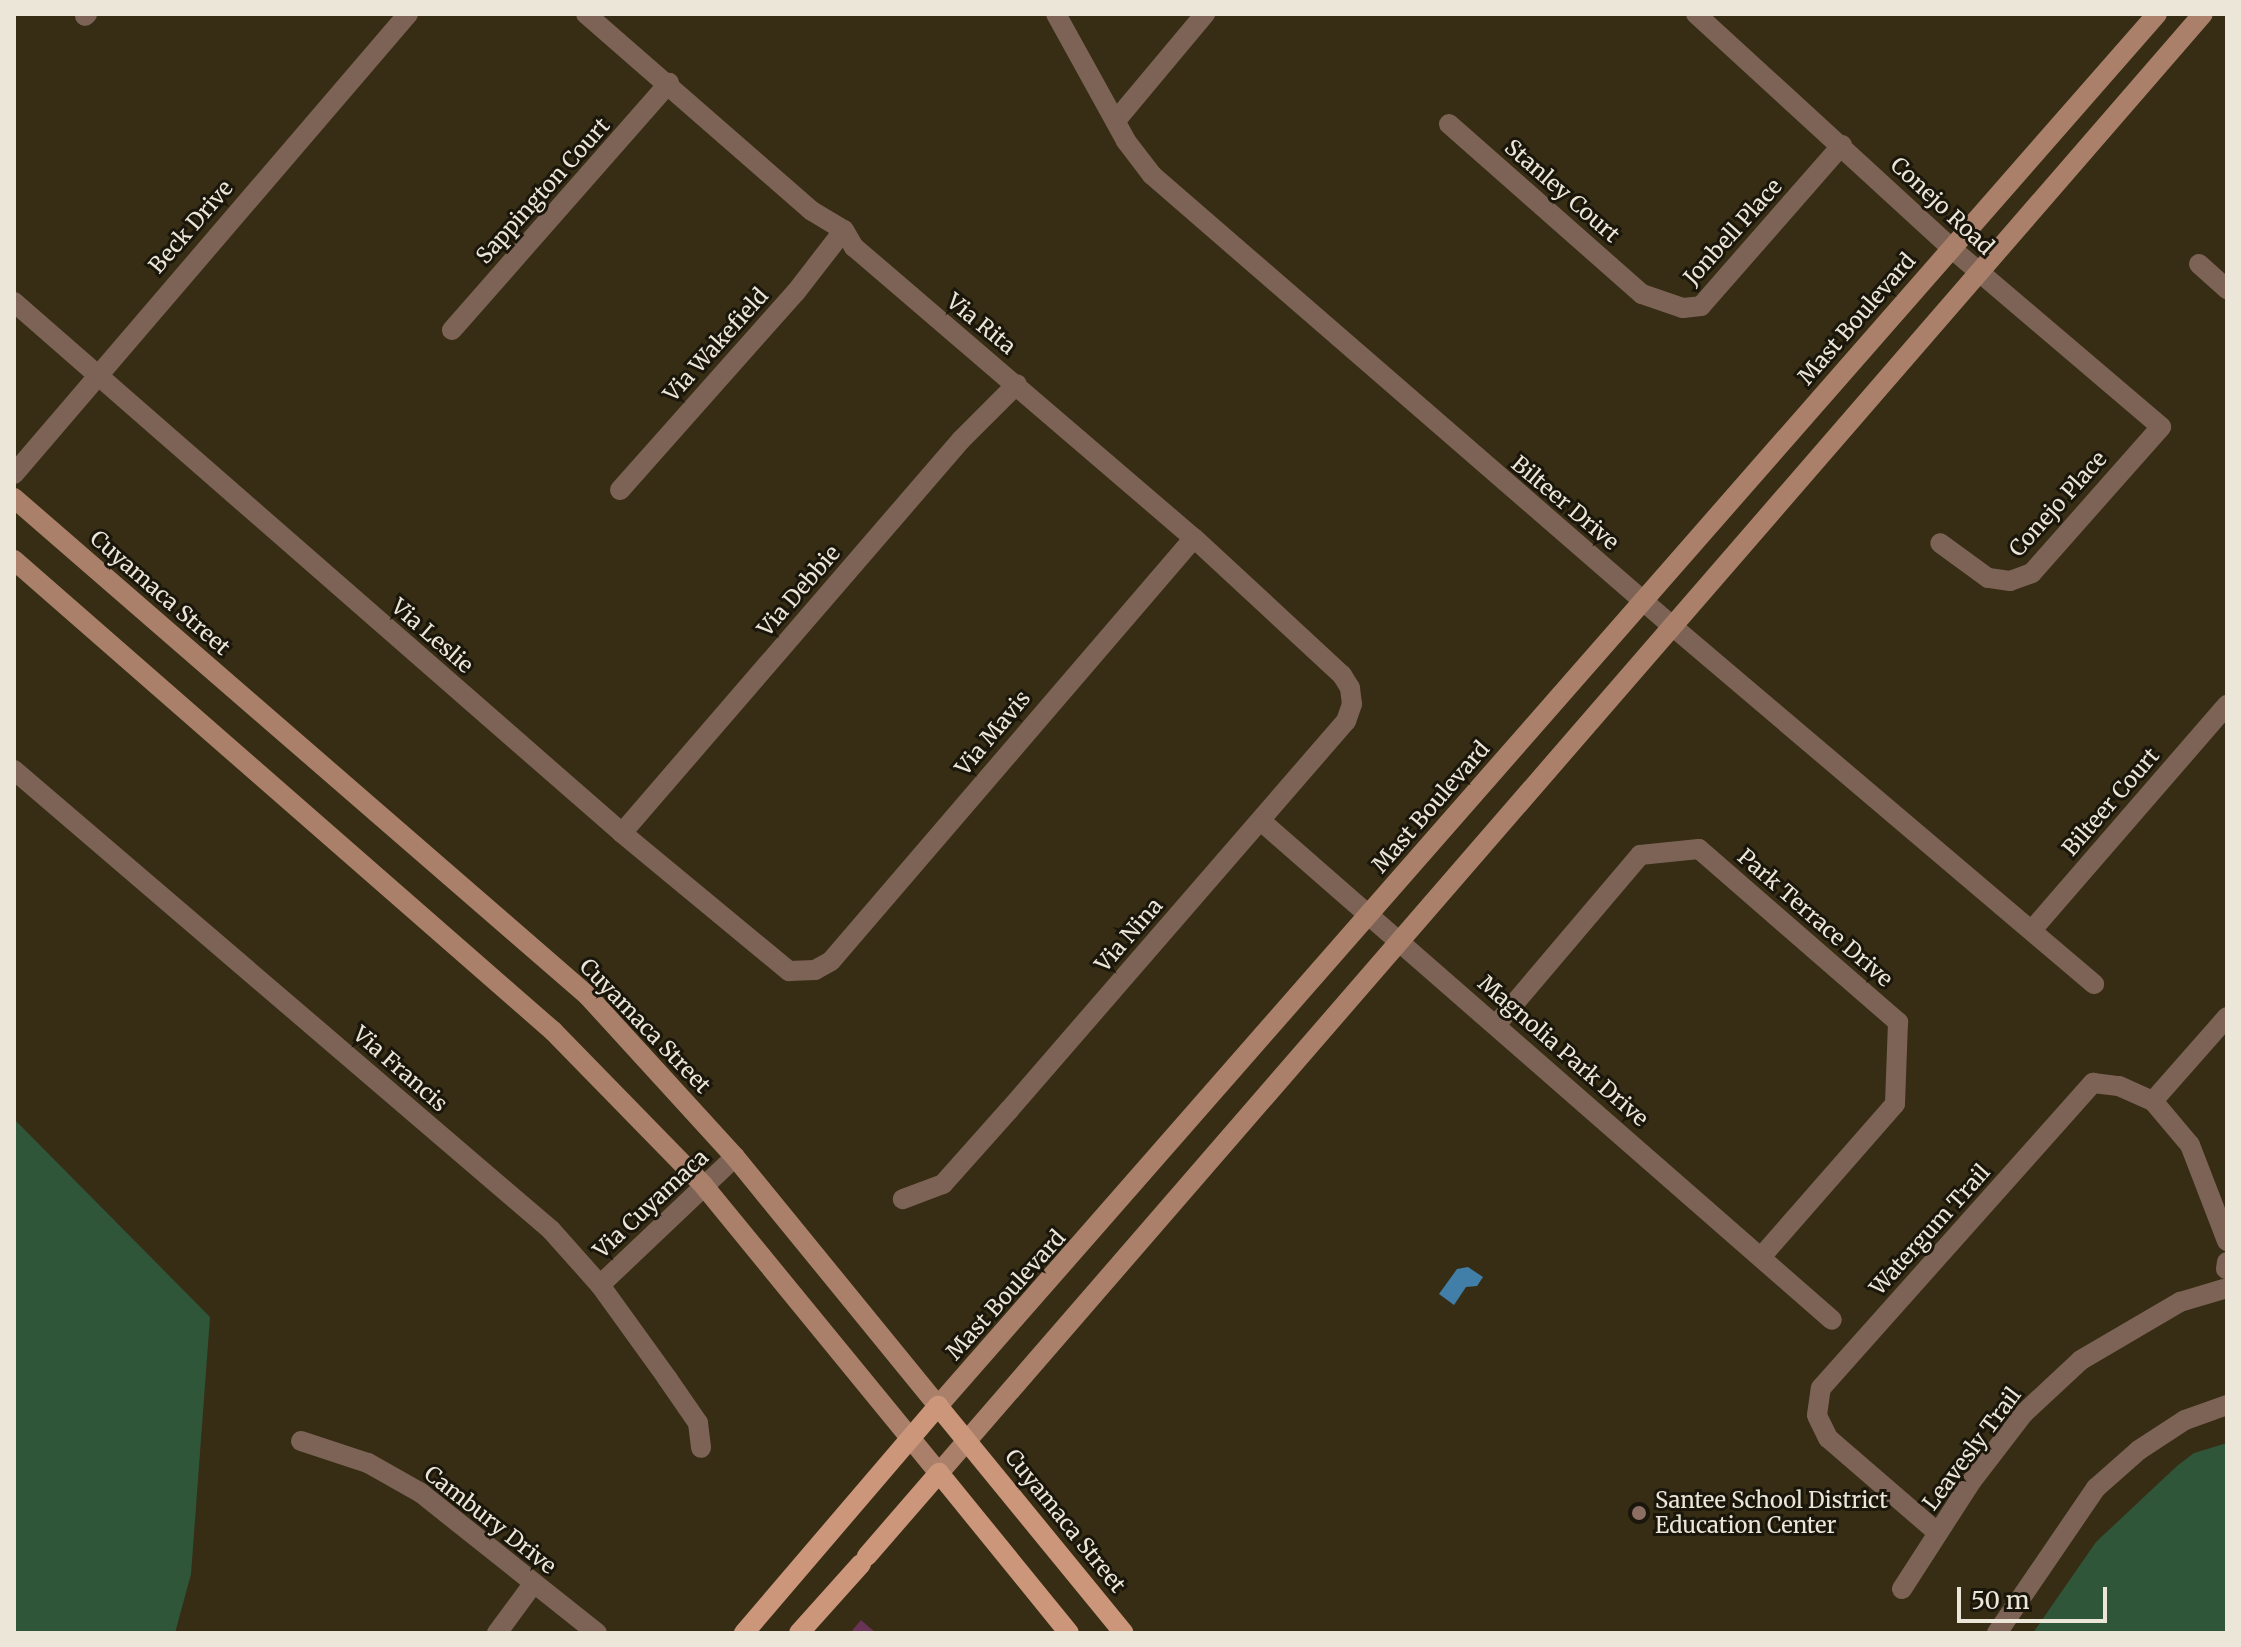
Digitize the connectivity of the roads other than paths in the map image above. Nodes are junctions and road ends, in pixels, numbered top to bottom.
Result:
1 (408, 14) edge
2 (586, 14) edge
3 (1056, 14) edge
4 (1205, 14) edge
5 (1696, 14) edge
6 (2157, 14) edge
7 (2203, 14) edge
8 (669, 83) junction
9 (1118, 118) junction
10 (1449, 124) dead end
11 (1842, 145) junction
12 (844, 230) junction
13 (1951, 248) junction
14 (2199, 264) dead end
15 (1979, 273) junction
16 (2227, 289) edge
17 (1642, 294) joint
18 (14, 302) edge
19 (452, 330) dead end
20 (94, 375) junction
21 (1017, 384) junction
22 (2161, 427) joint
23 (14, 474) edge
24 (620, 490) dead end
25 (14, 498) edge
26 (1194, 538) junction
27 (1940, 543) dead end
28 (14, 560) edge
29 (1643, 602) junction
30 (1671, 625) junction
31 (1342, 675) joint
32 (2227, 705) edge
33 (14, 770) edge
34 (1261, 821) junction
35 (622, 833) junction
36 (1368, 915) junction
37 (2032, 930) junction
38 (1397, 941) junction
39 (831, 961) joint
40 (2094, 984) dead end
41 (2227, 1017) edge
42 (1496, 1025) junction
43 (2153, 1101) junction
44 (735, 1157) junction
45 (704, 1186) junction
46 (903, 1199) dead end
47 (2227, 1241) edge
48 (1762, 1256) junction
49 (2227, 1262) edge
50 (2226, 1281) edge
51 (600, 1285) junction
52 (1832, 1320) dead end
53 (2227, 1405) edge
54 (938, 1406) junction
55 (968, 1438) junction
56 (911, 1439) junction
57 (301, 1441) dead end
58 (701, 1448) dead end
59 (939, 1473) junction
60 (1938, 1533) junction
61 (533, 1584) junction
62 (1902, 1589) dead end
63 (497, 1633) edge
64 (597, 1633) edge
65 (744, 1633) edge
66 (799, 1633) edge
67 (1069, 1633) edge
68 (1124, 1633) edge
69 (1997, 1633) edge

1 - 20 street, Beck Drive
2 - 8 street, Via Rita
3 - 9 street, Bilteer Drive
4 - 9 street
5 - 11 street, Conejo Road
6 - 13 main road, Mast Boulevard
7 - 15 main road
8 - 12 street, Via Rita
8 - 19 street, Sappington Court
9 - 29 street, Bilteer Drive
10 - 17 street, Stanley Court
11 - 13 street, Conejo Road
11 - 17 street, Jonbell Place
12 - 21 street, Via Rita
12 - 24 street, Via Wakefield
13 - 15 street, Conejo Road
13 - 29 main road, Mast Boulevard
14 - 16 street
15 - 22 street, Conejo Road
15 - 30 main road
18 - 20 street, Via Leslie
20 - 23 street, Beck Drive
20 - 35 street, Via Leslie
21 - 26 street, Via Rita
21 - 35 street, Via Debbie
22 - 27 street, Conejo Place
25 - 44 main road, Cuyamaca Street
26 - 31 street, Via Rita
26 - 39 street, Via Mavis
28 - 45 main road
29 - 30 street, Bilteer Drive
29 - 36 main road, Mast Boulevard
30 - 37 street, Bilteer Drive
30 - 38 main road
31 - 34 street, Via Nina
32 - 37 street, Bilteer Court
33 - 51 street, Via Francis
34 - 36 street, Magnolia Park Drive
34 - 46 street, Via Nina
35 - 39 street, Via Leslie
36 - 38 street, Magnolia Park Drive
36 - 54 main road, Mast Boulevard
37 - 40 street, Bilteer Drive
38 - 42 street, Magnolia Park Drive
38 - 55 main road
41 - 43 street
42 - 48 street, Magnolia Park Drive
42 - 48 street, Park Terrace Drive
43 - 47 street
43 - 60 street, Watergum Trail
44 - 45 street, Via Cuyamaca
44 - 54 main road, Cuyamaca Street
45 - 51 street, Via Cuyamaca
45 - 56 main road
48 - 52 street, Magnolia Park Drive
49 - 50 street
50 - 60 street, Leavesly Trail
51 - 58 street, Via Francis
53 - 69 street
54 - 55 main road, Cuyamaca Street
54 - 56 main road, Mast Boulevard
55 - 59 main road
55 - 68 main road, Cuyamaca Street
56 - 59 main road
56 - 65 main road, Mast Boulevard
57 - 61 street, Cambury Drive
59 - 66 main road
59 - 67 main road
60 - 62 street, Leavesly Trail
61 - 63 street
61 - 64 street, Cambury Drive

